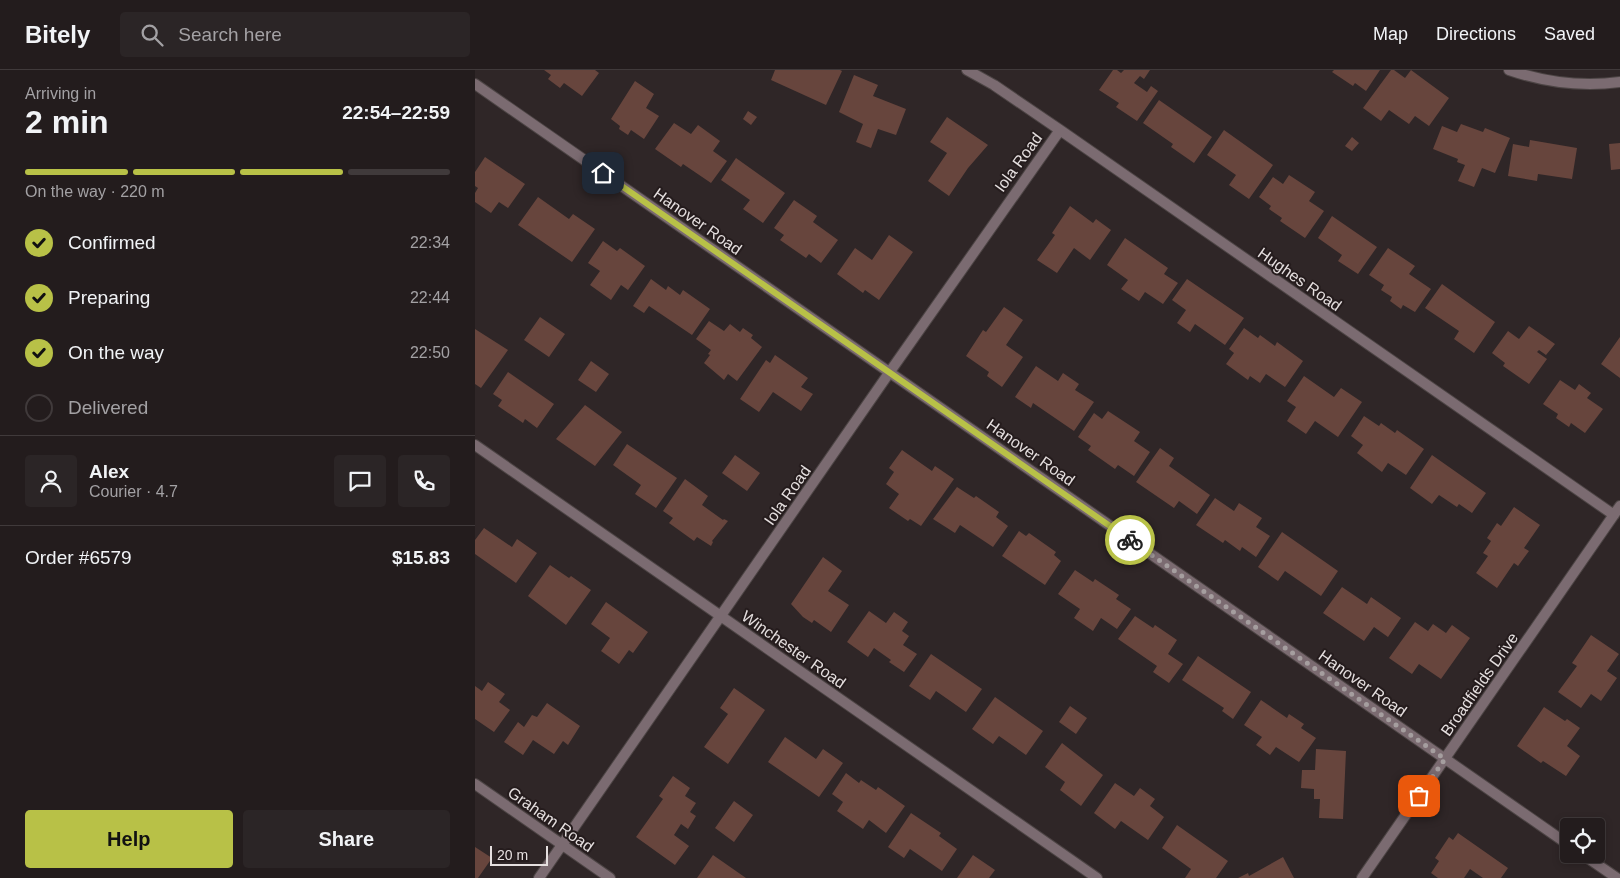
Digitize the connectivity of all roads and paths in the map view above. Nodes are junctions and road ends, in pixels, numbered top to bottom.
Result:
1 (967, 70) edge
2 (1509, 70) edge
3 (1620, 82) edge
4 (475, 84) edge
5 (1060, 130) junction
6 (889, 373) junction
7 (475, 445) edge
8 (1620, 506) edge
9 (1614, 515) junction
10 (721, 616) junction
11 (1445, 759) junction
12 (475, 784) edge
13 (1560, 838) edge
14 (562, 844) junction
15 (1595, 863) edge
16 (539, 878) edge
17 (610, 878) edge
18 (1097, 878) edge
19 (1362, 878) edge
20 (1617, 878) edge

1 - 5 street, Hughes Road
2 - 3 street
4 - 6 street, Hanover Road
5 - 6 street, Iola Road
5 - 9 street, Hughes Road
6 - 10 street, Iola Road
6 - 11 street, Hanover Road
7 - 10 street, Winchester Road
8 - 9 street, Broadfields Drive
9 - 11 street, Broadfields Drive
10 - 14 street, Iola Road
10 - 18 street, Winchester Road
11 - 13 street, Hanover Road
11 - 19 street, Broadfields Drive
12 - 14 street, Graham Road
14 - 16 street, Iola Road
14 - 17 street, Graham Road
15 - 20 street

